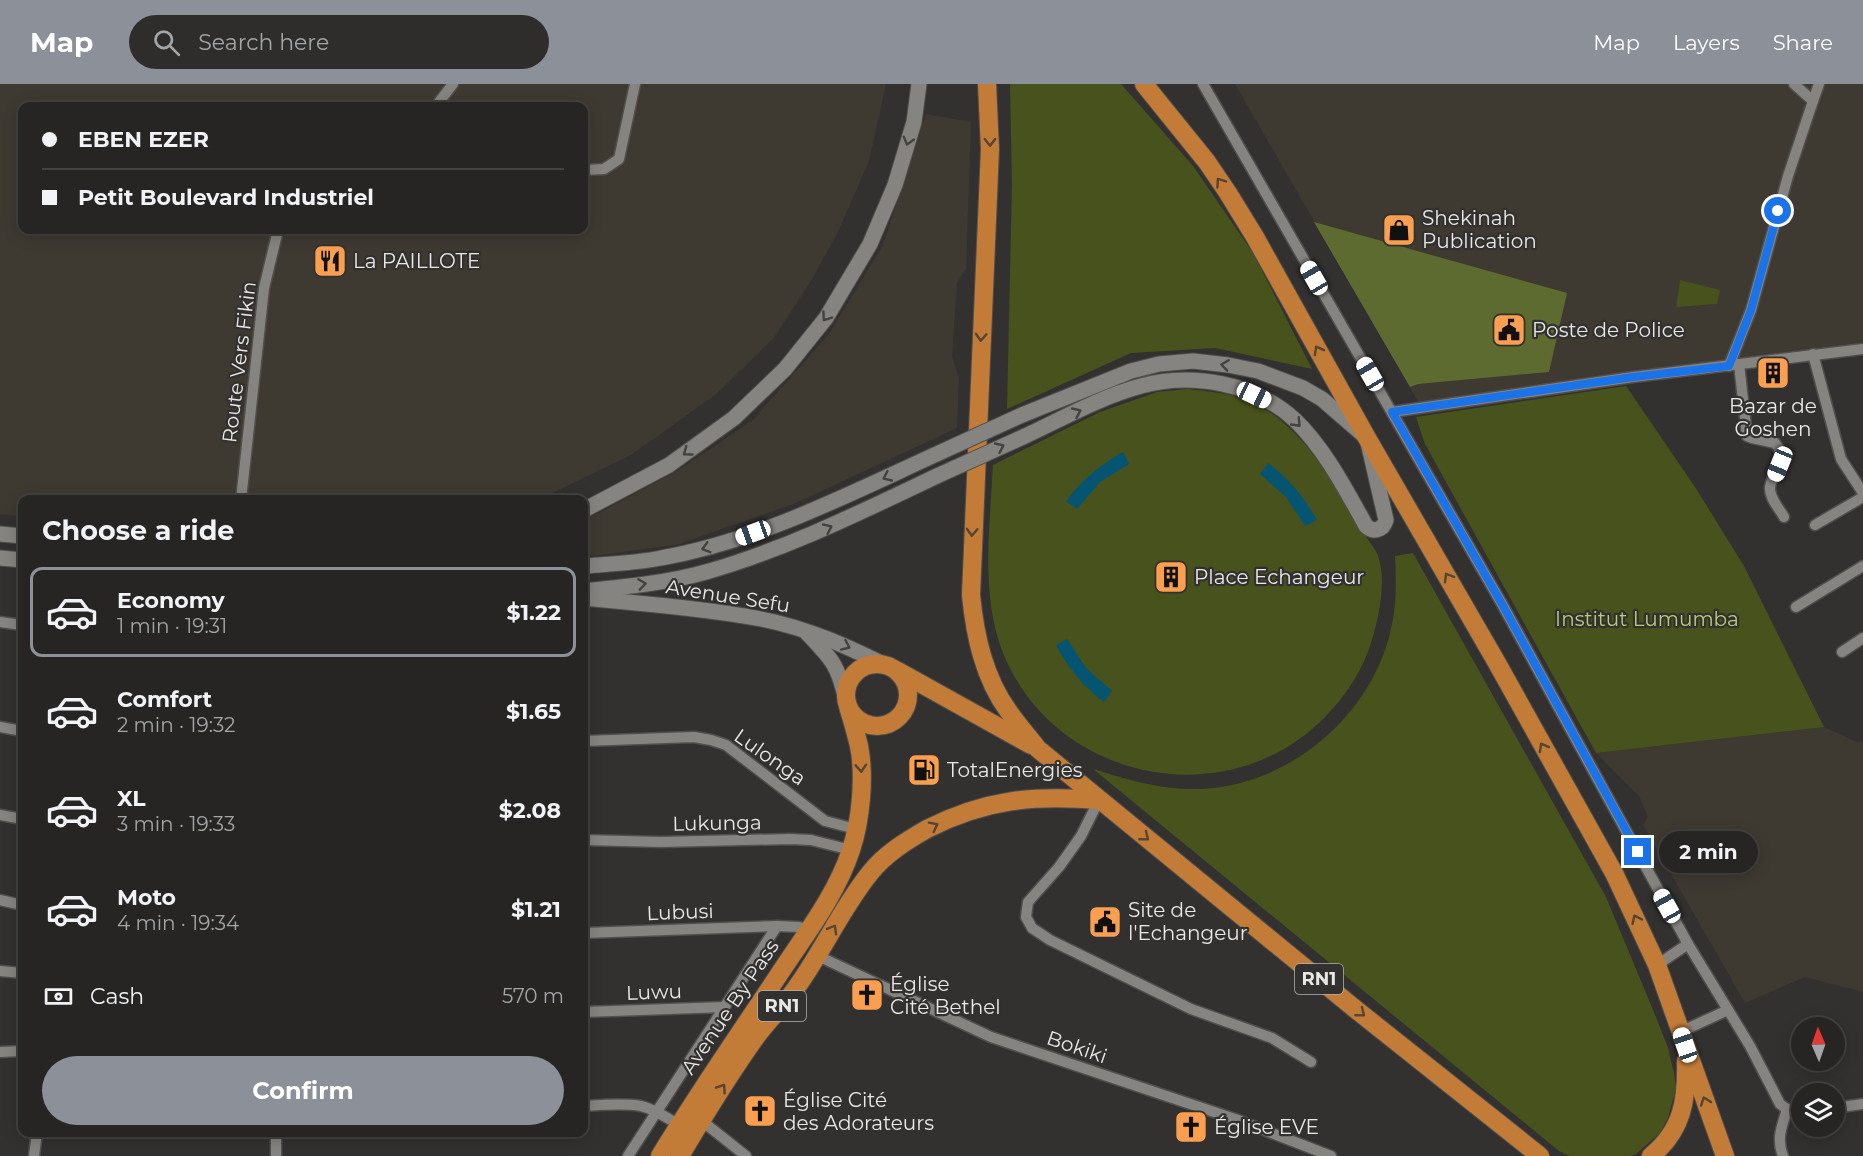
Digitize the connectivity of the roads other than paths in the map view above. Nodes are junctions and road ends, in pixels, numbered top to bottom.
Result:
1 (453, 84) edge
2 (635, 84) edge
3 (919, 84) edge
4 (987, 84) edge
5 (1144, 84) edge
6 (1203, 84) edge
7 (1794, 84) edge
8 (1820, 84) edge
9 (1813, 101) junction
10 (439, 102) edge
11 (588, 170) edge
12 (277, 234) edge
13 (1863, 349) edge
14 (1813, 354) junction
15 (1734, 365) junction
16 (1392, 412) junction
17 (1367, 438) junction
18 (242, 495) edge
19 (1863, 495) edge
20 (588, 508) edge
21 (1784, 517) dead end
22 (1815, 525) dead end
23 (0, 534) edge
24 (18, 536) edge
25 (0, 558) edge
26 (18, 560) edge
27 (588, 566) edge
28 (1863, 566) edge
29 (588, 590) edge
30 (588, 598) edge
31 (1796, 607) dead end
32 (0, 622) edge
33 (18, 624) edge
34 (805, 631) junction
35 (1863, 638) edge
36 (1842, 652) dead end
37 (893, 669) junction
38 (995, 687) junction
39 (848, 705) junction
40 (963, 707) junction
41 (0, 727) edge
42 (18, 730) edge
43 (588, 741) edge
44 (1038, 748) junction
45 (1099, 800) junction
46 (0, 815) edge
47 (18, 818) edge
48 (856, 830) junction
49 (588, 840) edge
50 (851, 850) junction
51 (0, 900) edge
52 (18, 904) edge
53 (777, 926) junction
54 (809, 930) junction
55 (588, 933) edge
56 (1688, 944) junction
57 (818, 956) junction
58 (1657, 965) junction
59 (0, 971) edge
60 (18, 973) edge
61 (725, 1007) junction
62 (1728, 1010) junction
63 (588, 1012) edge
64 (1683, 1039) junction
65 (18, 1051) edge
66 (0, 1052) edge
67 (1311, 1062) dead end
68 (1863, 1104) edge
69 (588, 1106) edge
70 (1845, 1106) edge
71 (1787, 1109) junction
72 (1791, 1110) edge
73 (657, 1112) junction
74 (689, 1118) junction
75 (36, 1137) edge
76 (276, 1137) edge
77 (1537, 1152) edge
78 (34, 1156) edge
79 (276, 1156) edge
80 (628, 1156) edge
81 (660, 1156) edge
82 (680, 1156) edge
83 (746, 1156) edge
84 (1331, 1156) edge
85 (1651, 1156) edge
86 (1725, 1156) edge
87 (1783, 1156) edge

1 - 10 street
2 - 11 street
3 -> 20 main road
4 -> 38 highway
17 -> 5 highway
6 - 16 street
7 - 9 street
8 - 9 street
9 - 15 street
12 - 18 street, Route Vers Fikin
13 - 14 street
14 - 15 street
14 - 19 street
15 - 16 street
15 - 21 street
16 - 56 street
17 -> 27 main road, bridge
29 -> 17 main road, bridge
58 -> 17 highway
19 - 22 street
23 - 24 main road
25 - 26 main road
28 - 31 street
30 - 34 main road, Avenue Sefu
32 - 33 street
34 -> 37 main road, Avenue Sefu
34 - 39 main road
35 - 36 street
37 - 39 highway
37 - 39 highway
37 - 40 highway
38 - 40 highway
38 - 44 highway
39 -> 48 highway, RN1
40 - 44 highway
41 - 42 street
43 - 48 street, Lulonga
44 - 45 highway
57 -> 45 highway, Avenue By Pass / RN1
45 - 67 street
45 -> 77 highway, RN1
46 - 47 street
48 - 50 highway, RN1
49 - 50 street, Lukunga
50 - 54 highway, Avenue By Pass / RN1
51 - 52 street
53 - 54 street, Lubusi
53 - 55 street, Lubusi
53 - 61 street
54 - 74 highway, Avenue By Pass / RN1
56 - 58 street
56 - 62 street
74 -> 57 highway, Avenue By Pass / RN1
57 - 84 street, Bokiki
58 - 64 highway
59 - 60 street
61 - 63 street, Luwu
61 - 73 street
62 - 64 street
62 - 71 street
64 - 85 highway
86 -> 64 highway
65 - 66 street
68 - 70 street
69 - 73 street
71 - 72 street
71 - 87 street
73 - 74 street
73 - 80 street
74 - 81 highway, Avenue By Pass / RN1
74 - 82 highway, Avenue By Pass / RN1
74 - 83 street
75 - 78 street
76 - 79 street

